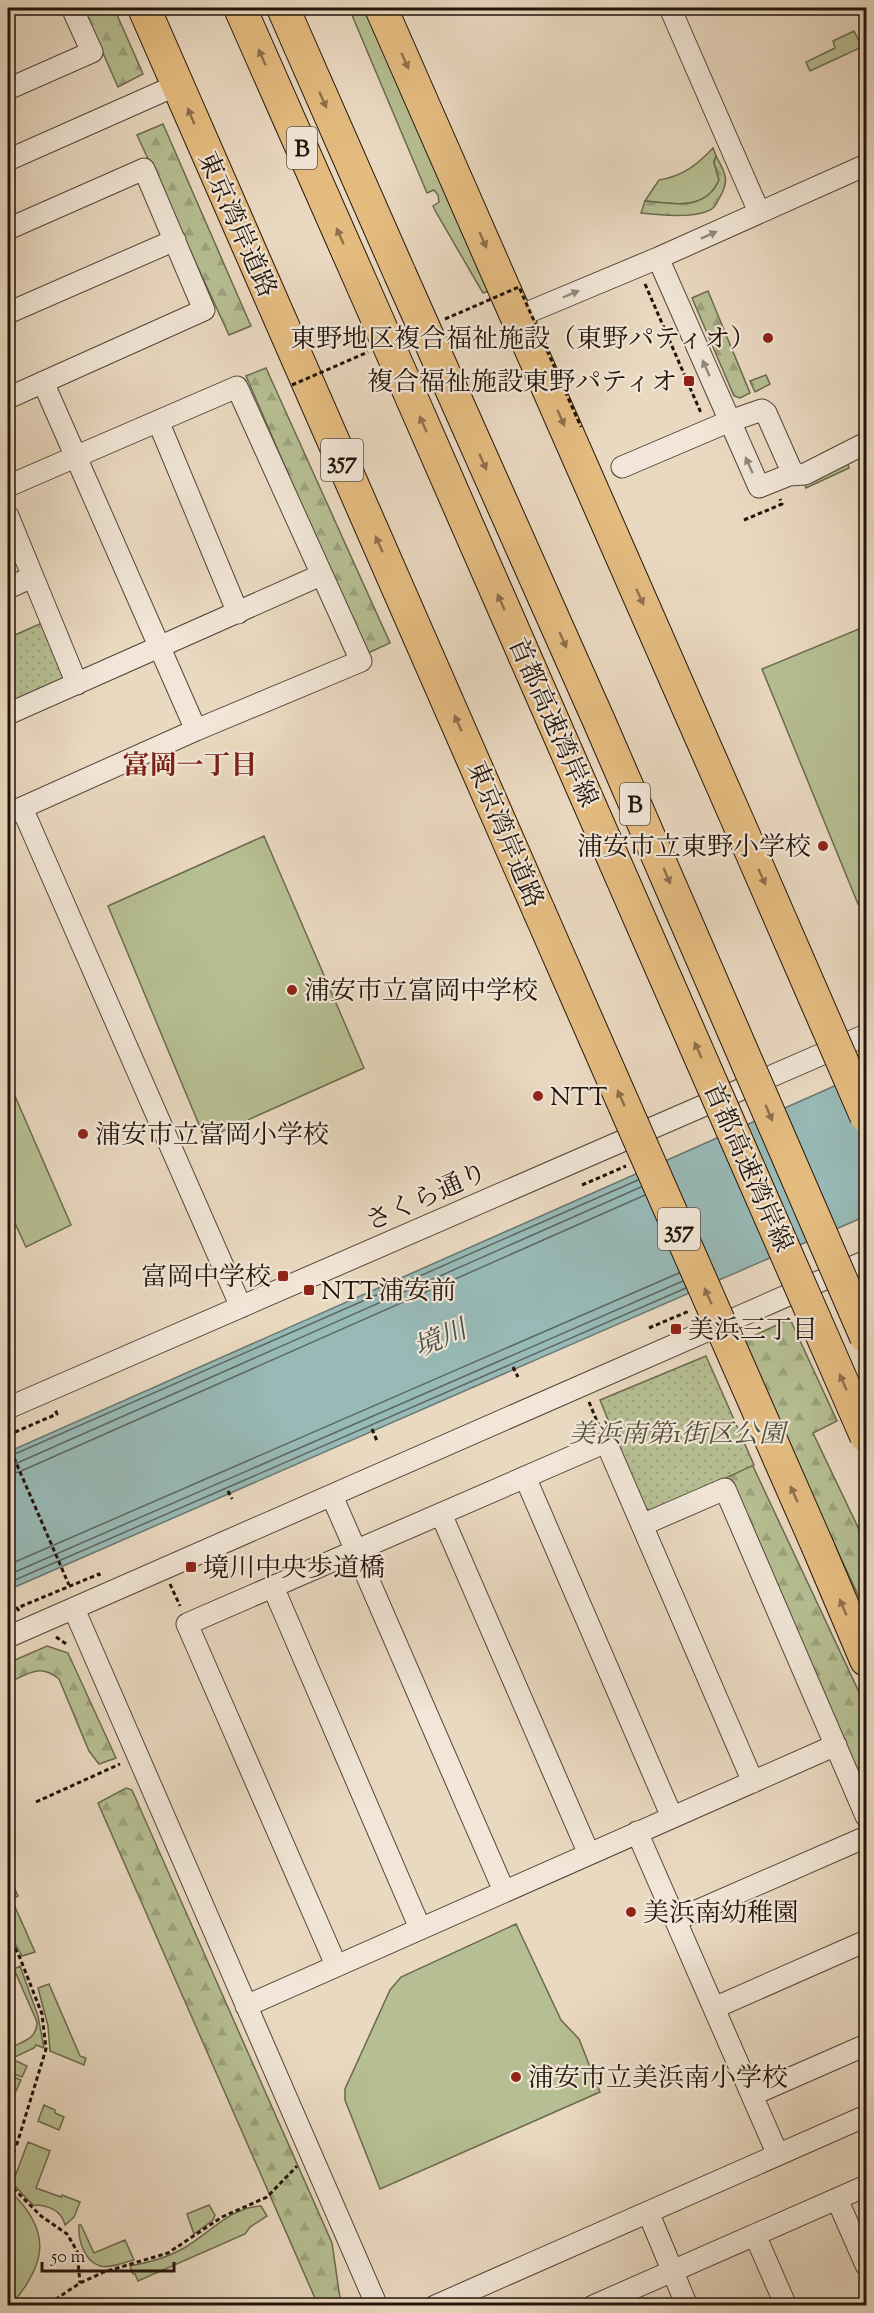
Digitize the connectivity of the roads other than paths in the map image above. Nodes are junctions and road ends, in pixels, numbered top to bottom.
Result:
1 (72, 8) edge
2 (144, 8) edge
3 (240, 8) edge
4 (283, 8) edge
5 (381, 8) edge
6 (670, 8) edge
7 (177, 85) junction
8 (8, 89) edge
9 (8, 160) edge
10 (867, 165) edge
11 (759, 212) junction
12 (8, 229) edge
13 (175, 240) junction
14 (658, 258) junction
15 (8, 313) edge
16 (517, 317) junction
17 (43, 382) junction
18 (8, 398) edge
19 (158, 421) junction
20 (730, 421) junction
21 (867, 443) edge
22 (76, 456) junction
23 (622, 467) dead end
24 (793, 474) junction
25 (8, 486) edge
26 (8, 516) edge
27 (321, 575) junction
28 (32, 577) junction
29 (8, 588) edge
30 (238, 613) junction
31 (159, 646) junction
32 (76, 684) junction
33 (8, 714) edge
34 (196, 730) junction
35 (15, 811) edge
36 (867, 1035) edge
37 (867, 1116) edge
38 (867, 1261) edge
39 (241, 1307) junction
40 (867, 1337) edge
41 (8, 1408) edge
42 (867, 1436) edge
43 (525, 1477) junction
44 (332, 1496) junction
45 (441, 1514) junction
46 (642, 1525) junction
47 (356, 1551) junction
48 (273, 1587) junction
49 (74, 1609) junction
50 (8, 1637) edge
51 (867, 1660) edge
52 (836, 1746) junction
53 (753, 1782) junction
54 (867, 1816) edge
55 (672, 1817) junction
56 (637, 1832) junction
57 (867, 1837) edge
58 (589, 1854) junction
59 (504, 1891) junction
60 (676, 1920) junction
61 (420, 1928) junction
62 (867, 1941) edge
63 (336, 1965) junction
64 (246, 2006) junction
65 (714, 2008) junction
66 (867, 2045) edge
67 (752, 2095) junction
68 (867, 2116) edge
69 (778, 2155) junction
70 (867, 2186) edge
71 (837, 2199) junction
72 (648, 2212) junction
73 (755, 2235) junction
74 (867, 2265) edge
75 (672, 2271) junction
76 (377, 2306) edge
77 (435, 2306) edge
78 (593, 2306) edge
79 (687, 2306) edge
80 (786, 2306) edge

1 - 8 street
2 - 7 highway, 東京湾岸道路 / 357
42 -> 3 highway, 首都高速湾岸線 / B, bridge
4 -> 40 highway, 首都高速湾岸線 / B, bridge
5 -> 16 highway
6 - 11 street
7 - 9 street
51 -> 7 highway, 東京湾岸道路 / 357, bridge
10 - 11 street
14 -> 11 street
12 - 13 street
13 - 15 street
13 - 17 street
16 -> 14 street
20 -> 14 street
16 -> 37 highway, bridge
17 - 18 street
17 - 22 street
19 - 22 street
19 - 27 street
19 - 30 street
20 - 23 street
20 - 24 street
24 -> 20 street
21 - 24 street
22 - 25 street
22 - 31 street
26 - 28 street
27 - 30 street
27 - 34 street
28 - 29 street
28 - 32 street
30 - 31 street
31 - 32 street
31 - 34 street
32 - 33 street
34 - 35 street
35 - 39 street
36 - 39 street, さくら通り
38 - 44 street
39 - 41 street, さくら通り
43 - 45 street
43 - 46 street
43 - 55 street
44 - 47 street
44 - 49 street
45 - 47 street
45 - 58 street
46 - 52 street
46 - 53 street
47 - 48 street
47 - 59 street
48 - 61 street
48 - 63 street
49 - 50 street
49 - 64 street
52 - 53 street
52 - 54 street
53 - 55 street
55 - 56 street
56 - 58 street
56 - 60 street
57 - 60 street
58 - 59 street
59 - 61 street
60 - 65 street
61 - 63 street
62 - 65 street
63 - 64 street
64 - 76 street
65 - 67 street
66 - 67 street
67 - 69 street
68 - 69 street
69 - 72 street
70 - 71 street
71 - 73 street
71 - 74 street
72 - 75 street
72 - 77 street
73 - 75 street
73 - 80 street
75 - 78 street
75 - 79 street

